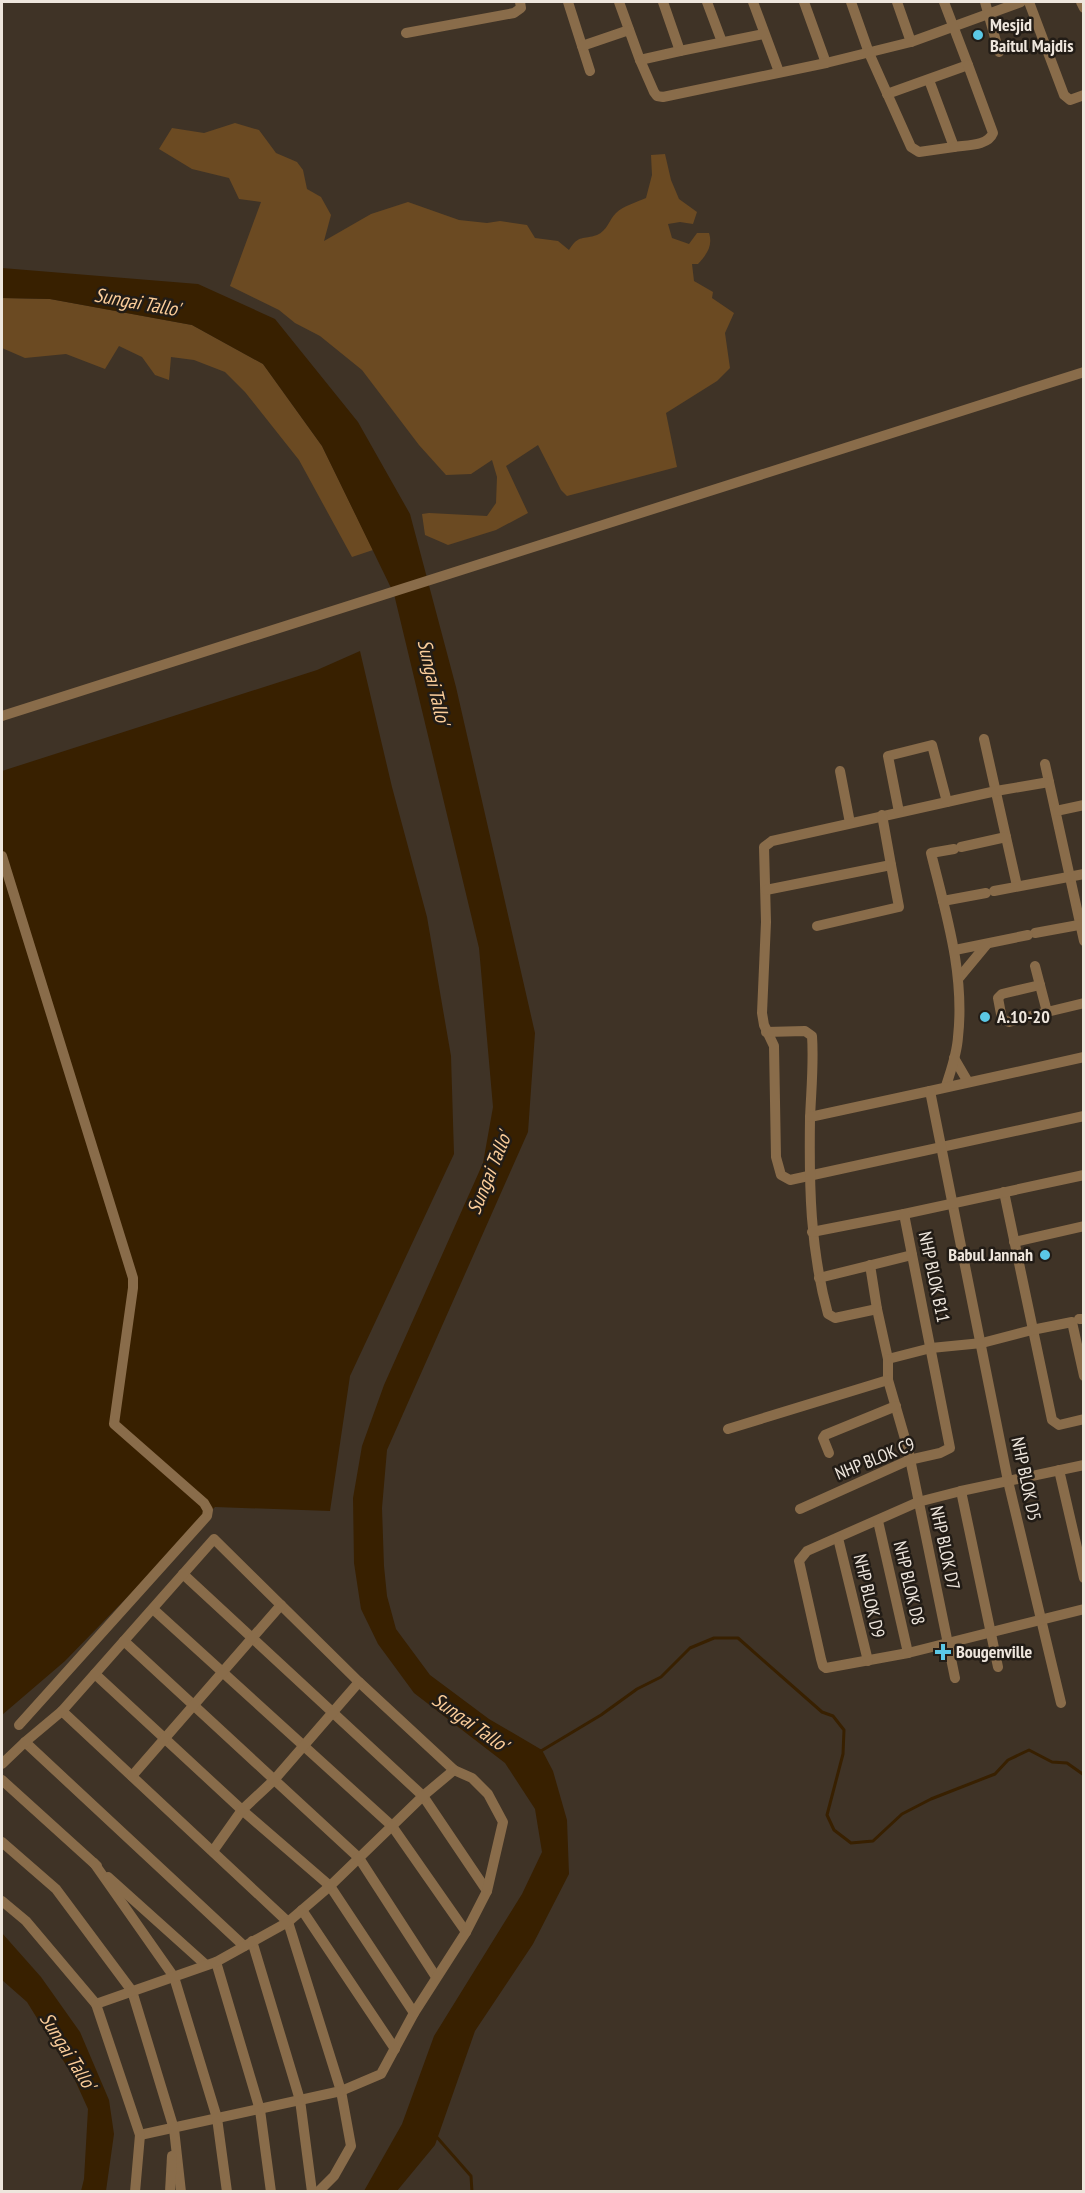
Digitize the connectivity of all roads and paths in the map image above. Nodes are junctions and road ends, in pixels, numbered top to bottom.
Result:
1 (520, 2) edge
2 (568, 2) edge
3 (619, 2) edge
4 (663, 2) edge
5 (707, 2) edge
6 (753, 2) edge
7 (804, 2) edge
8 (851, 2) edge
9 (897, 2) edge
10 (944, 2) edge
11 (985, 2) edge
12 (1021, 2) edge
13 (1029, 2) edge
14 (1081, 2) edge
15 (1083, 8) edge
16 (989, 13) junction
17 (953, 27) junction
18 (629, 30) junction
19 (406, 33) dead end
20 (764, 34) junction
21 (722, 42) junction
22 (911, 42) junction
23 (582, 46) junction
24 (680, 51) junction
25 (999, 52) dead end
26 (869, 53) junction
27 (640, 60) junction
28 (826, 63) junction
29 (968, 65) junction
30 (590, 71) dead end
31 (779, 72) junction
32 (929, 80) junction
33 (886, 94) junction
34 (1083, 95) edge
35 (954, 147) junction
36 (1083, 372) edge
37 (2, 716) edge
38 (984, 739) dead end
39 (1045, 764) dead end
40 (840, 771) dead end
41 (1049, 782) junction
42 (996, 791) junction
43 (947, 802) junction
44 (1083, 805) edge
45 (1056, 811) junction
46 (899, 812) junction
47 (882, 815) junction
48 (850, 823) junction
49 (1006, 837) junction
50 (2, 856) edge
51 (891, 865) junction
52 (1083, 874) edge
53 (1069, 876) junction
54 (1017, 886) junction
55 (766, 890) junction
56 (943, 901) junction
57 (1082, 924) edge
58 (818, 926) dead end
59 (1083, 941) edge
60 (987, 944) junction
61 (955, 950) junction
62 (1035, 966) dead end
63 (958, 979) junction
64 (1040, 985) junction
65 (1083, 1003) edge
66 (1047, 1012) junction
67 (766, 1032) junction
68 (1083, 1057) edge
69 (954, 1058) junction
70 (968, 1082) junction
71 (946, 1086) junction
72 (930, 1091) junction
73 (1083, 1116) edge
74 (810, 1117) junction
75 (940, 1147) junction
76 (1083, 1175) edge
77 (809, 1176) junction
78 (1004, 1192) junction
79 (951, 1203) junction
80 (904, 1214) junction
81 (1083, 1226) edge
82 (811, 1228) junction
83 (1014, 1242) junction
84 (912, 1255) junction
85 (870, 1265) junction
86 (819, 1278) junction
87 (877, 1309) junction
88 (1078, 1320) edge
89 (1032, 1330) junction
90 (982, 1343) junction
91 (931, 1348) junction
92 (888, 1359) junction
93 (1083, 1376) edge
94 (888, 1380) junction
95 (896, 1406) junction
96 (1083, 1419) edge
97 (728, 1429) dead end
98 (948, 1435) joint
99 (829, 1453) dead end
100 (909, 1460) junction
101 (1083, 1465) edge
102 (1059, 1470) junction
103 (1008, 1481) junction
104 (961, 1491) junction
105 (918, 1502) junction
106 (800, 1509) dead end
107 (878, 1521) junction
108 (838, 1538) junction
109 (183, 1574) junction
110 (1083, 1578) edge
111 (281, 1605) junction
112 (153, 1609) junction
113 (1083, 1609) edge
114 (1042, 1620) junction
115 (990, 1633) junction
116 (252, 1638) junction
117 (124, 1641) junction
118 (949, 1643) junction
119 (908, 1653) junction
120 (868, 1661) junction
121 (998, 1667) dead end
122 (222, 1672) junction
123 (95, 1674) junction
124 (955, 1678) dead end
125 (359, 1682) junction
126 (41, 1701) junction
127 (1061, 1702) dead end
128 (193, 1705) junction
129 (332, 1712) junction
130 (59, 1713) junction
131 (20, 1725) dead end
132 (166, 1738) junction
133 (25, 1742) junction
134 (303, 1746) junction
135 (2, 1764) edge
136 (454, 1770) junction
137 (132, 1776) junction
138 (2, 1780) edge
139 (274, 1780) junction
140 (423, 1796) junction
141 (242, 1810) junction
142 (392, 1826) junction
143 (2, 1842) edge
144 (213, 1851) junction
145 (359, 1858) junction
146 (93, 1863) junction
147 (330, 1886) junction
148 (487, 1891) junction
149 (2, 1901) edge
150 (302, 1910) junction
151 (288, 1922) junction
152 (466, 1932) junction
153 (248, 1944) junction
154 (211, 1964) junction
155 (174, 1977) junction
156 (436, 1977) junction
157 (132, 1991) junction
158 (96, 2004) junction
159 (414, 2013) junction
160 (395, 2049) junction
161 (341, 2091) junction
162 (300, 2100) junction
163 (260, 2110) junction
164 (218, 2118) junction
165 (174, 2129) junction
166 (141, 2135) junction
167 (135, 2192) edge
168 (170, 2192) edge
169 (181, 2192) edge
170 (227, 2192) edge
171 (271, 2192) edge
172 (312, 2192) edge
173 (318, 2192) edge

1 - 19 street
2 - 23 street
3 - 18 street
4 - 24 street
5 - 21 street
6 - 20 street
7 - 28 street
8 - 26 street
9 - 22 street
10 - 17 street
11 - 16 street
12 - 16 street
13 - 34 street
14 - 15 street
16 - 17 street
16 - 25 street
17 - 22 street
17 - 29 street
18 - 23 street
18 - 27 street
20 - 21 street
20 - 31 street
21 - 24 street
22 - 26 street
23 - 30 street
24 - 27 street
26 - 28 street
26 - 33 street
27 - 31 street
28 - 31 street
29 - 32 street
29 - 35 street
32 - 33 street
32 - 35 street
33 - 35 street
36 - 37 street
38 - 42 street
39 - 41 street
40 - 48 street
41 - 42 street
41 - 45 street
42 - 43 street
42 - 49 street
43 - 46 street
43 - 46 street
44 - 45 street
45 - 53 street
46 - 47 street
47 - 48 street
47 - 51 street
48 - 55 street
49 - 54 street
49 - 56 street
50 - 126 street
51 - 55 street
51 - 58 street
52 - 53 street
53 - 54 street
53 - 57 street
54 - 56 street
55 - 67 street
56 - 61 street
57 - 59 street
57 - 60 street
60 - 61 street
60 - 63 street
61 - 63 street
62 - 64 street
63 - 69 street
64 - 66 street
64 - 66 street
65 - 66 street
67 - 74 street
67 - 77 street
68 - 70 street
69 - 70 street
69 - 71 street
70 - 71 street
71 - 72 street
72 - 74 street
72 - 75 street, NHP BLOK B11
73 - 75 street
74 - 77 street
75 - 77 street
75 - 79 street, NHP BLOK B11
76 - 78 street
77 - 82 street
78 - 79 street
78 - 83 street
79 - 80 street
79 - 90 street, NHP BLOK B11
80 - 82 street
80 - 84 street, NHP BLOK B11
81 - 83 street
82 - 86 street
83 - 89 street
84 - 85 street
84 - 91 street, NHP BLOK B11
85 - 86 street
85 - 87 street, NHP BLOK D7
86 - 87 street
87 - 92 street, NHP BLOK D7
88 - 89 street
88 - 93 street
89 - 90 street
89 - 96 street
90 - 91 street
90 - 103 street, NHP BLOK D5
91 - 92 street
91 - 98 street, NHP BLOK B11
92 - 94 street, NHP BLOK D7
94 - 95 street, NHP BLOK D7
94 - 97 street
95 - 99 street
95 - 100 street, NHP BLOK D7
98 - 100 street, NHP BLOK C9
100 - 105 street, NHP BLOK D7
100 - 106 street, NHP BLOK C9
101 - 102 street
102 - 103 street
102 - 110 street
103 - 104 street
103 - 114 street, NHP BLOK D5
104 - 105 street
104 - 115 street
105 - 107 street
105 - 118 street, NHP BLOK D7
107 - 108 street
107 - 119 street, NHP BLOK D8
108 - 120 street, NHP BLOK D9
108 - 120 street
109 - 111 street
109 - 112 street
109 - 116 street
111 - 116 street
111 - 125 street
112 - 117 street
112 - 122 street
113 - 114 street
114 - 115 street
114 - 127 street, NHP BLOK D5
115 - 118 street
115 - 121 street
116 - 122 street
116 - 129 street
117 - 123 street
117 - 128 street
118 - 119 street
118 - 124 street, NHP BLOK D7
119 - 120 street
122 - 128 street
122 - 134 street
123 - 130 street
123 - 132 street
125 - 129 street
125 - 136 street
126 - 130 street
126 - 131 street
128 - 132 street
128 - 139 street
129 - 134 street
129 - 140 street
130 - 133 street
130 - 137 street
132 - 137 street
132 - 141 street
133 - 135 street
133 - 153 street
134 - 139 street
134 - 142 street
136 - 140 street
136 - 148 street
137 - 144 street
138 - 146 street
139 - 141 street
139 - 145 street
140 - 142 street
140 - 148 street
141 - 144 street
141 - 147 street
142 - 145 street
142 - 152 street
143 - 157 street
144 - 151 street
145 - 147 street
145 - 156 street
146 - 154 street
146 - 155 street
147 - 150 street
147 - 159 street
148 - 152 street
149 - 158 street
150 - 151 street
150 - 160 street
151 - 153 street
151 - 161 street
152 - 156 street
153 - 154 street
153 - 162 street
154 - 155 street
154 - 163 street
155 - 157 street
155 - 164 street
156 - 159 street
157 - 158 street
157 - 165 street
158 - 166 street
159 - 160 street
160 - 161 street
161 - 162 street
161 - 173 street
162 - 163 street
162 - 172 street
163 - 164 street
163 - 171 street
164 - 165 street
164 - 170 street
165 - 166 street
165 - 168 street
165 - 169 street
166 - 167 street

